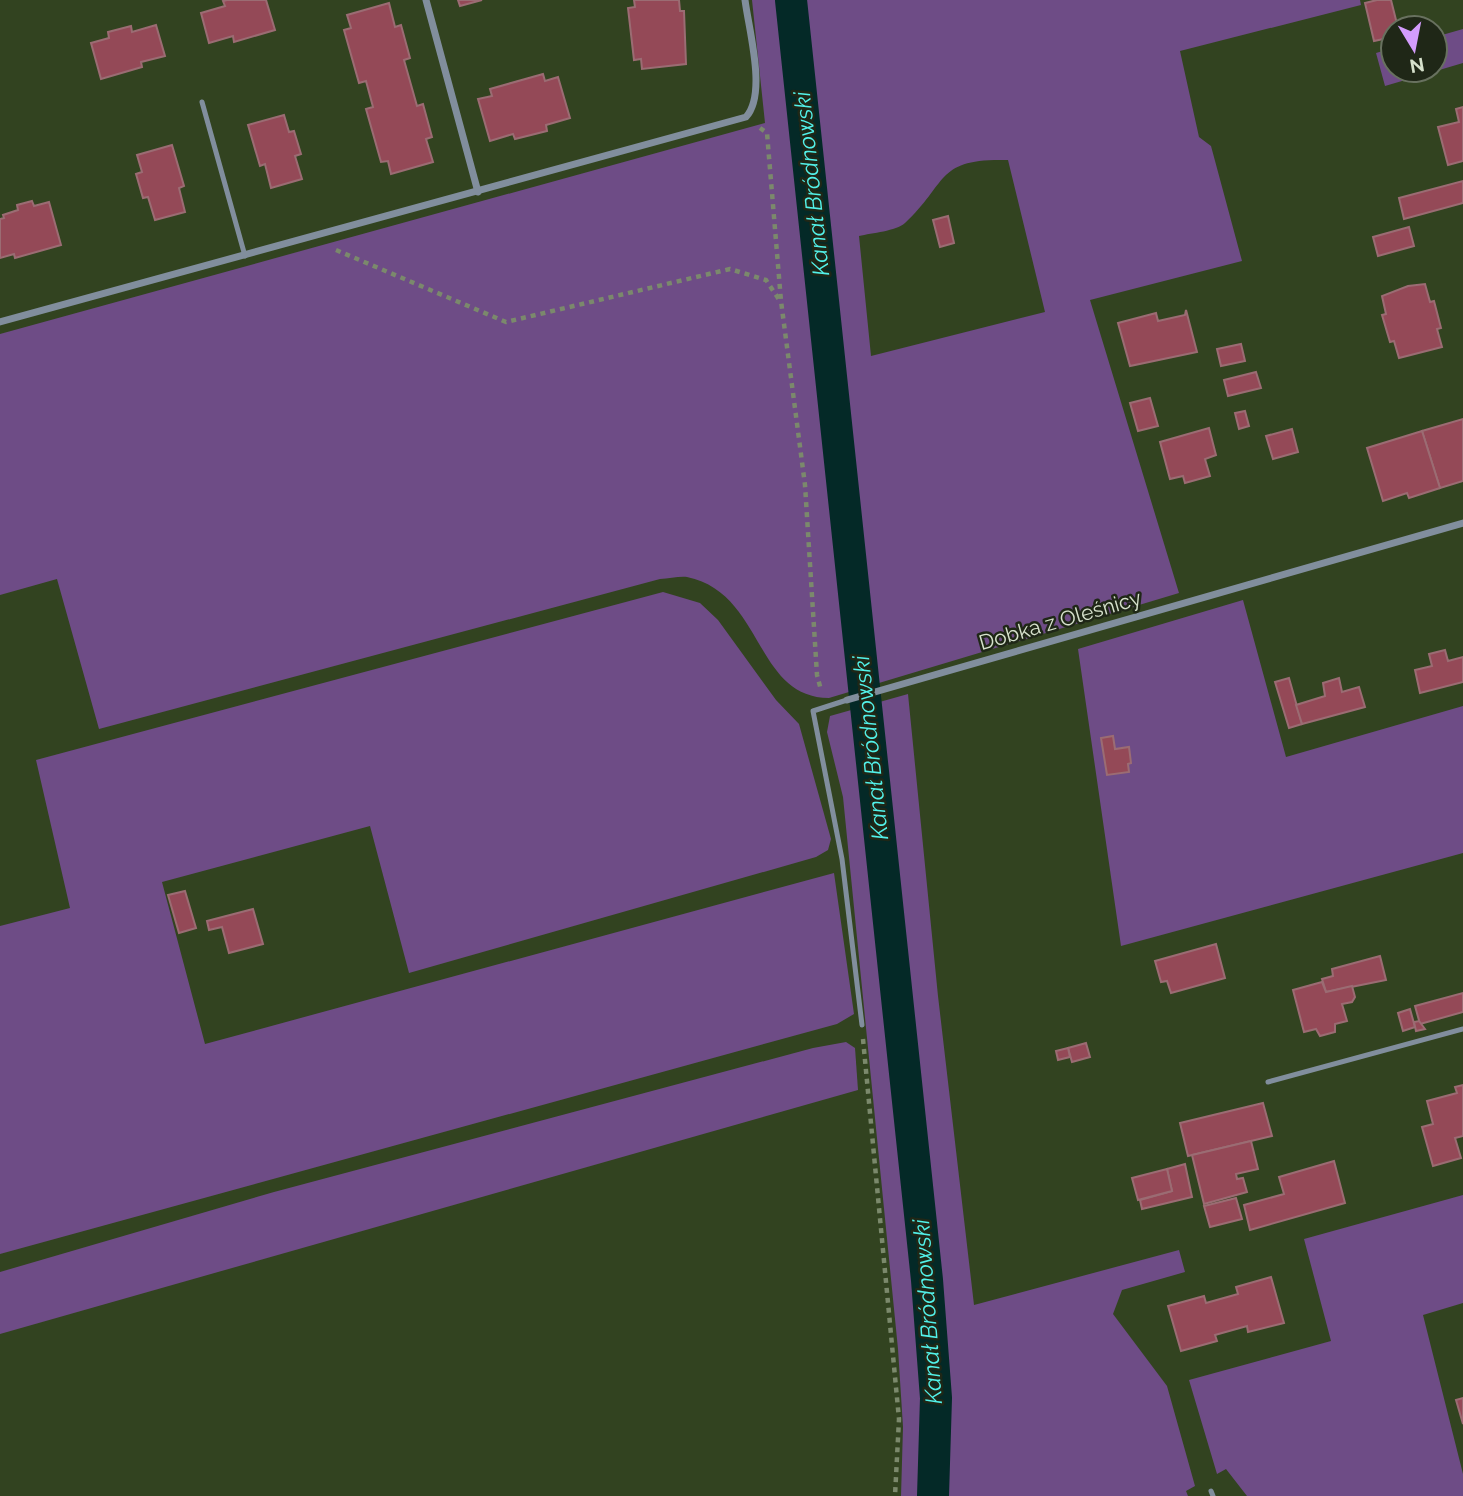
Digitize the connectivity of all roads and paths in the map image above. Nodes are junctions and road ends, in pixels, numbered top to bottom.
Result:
1 (426, 0) edge
2 (745, 0) edge
3 (202, 102) dead end
4 (746, 117) junction
5 (478, 192) junction
6 (310, 238) junction
7 (245, 256) junction
8 (781, 301) junction
9 (0, 322) edge
10 (1463, 523) edge
11 (847, 700) joint
12 (825, 705) junction
13 (862, 1025) joint
14 (1463, 1029) edge
15 (1268, 1082) dead end
16 (895, 1496) edge

1 - 5 street
2 - 4 street
3 - 7 lane
4 - 5 street
4 - 8 path
5 - 6 street
6 - 7 street
6 - 8 path
7 - 9 street
8 - 12 path
10 - 11 street, Dobka z Oleśnicy
11 - 12 lane, Dobka z Oleśnicy
12 - 13 lane
13 - 16 path
14 - 15 lane

